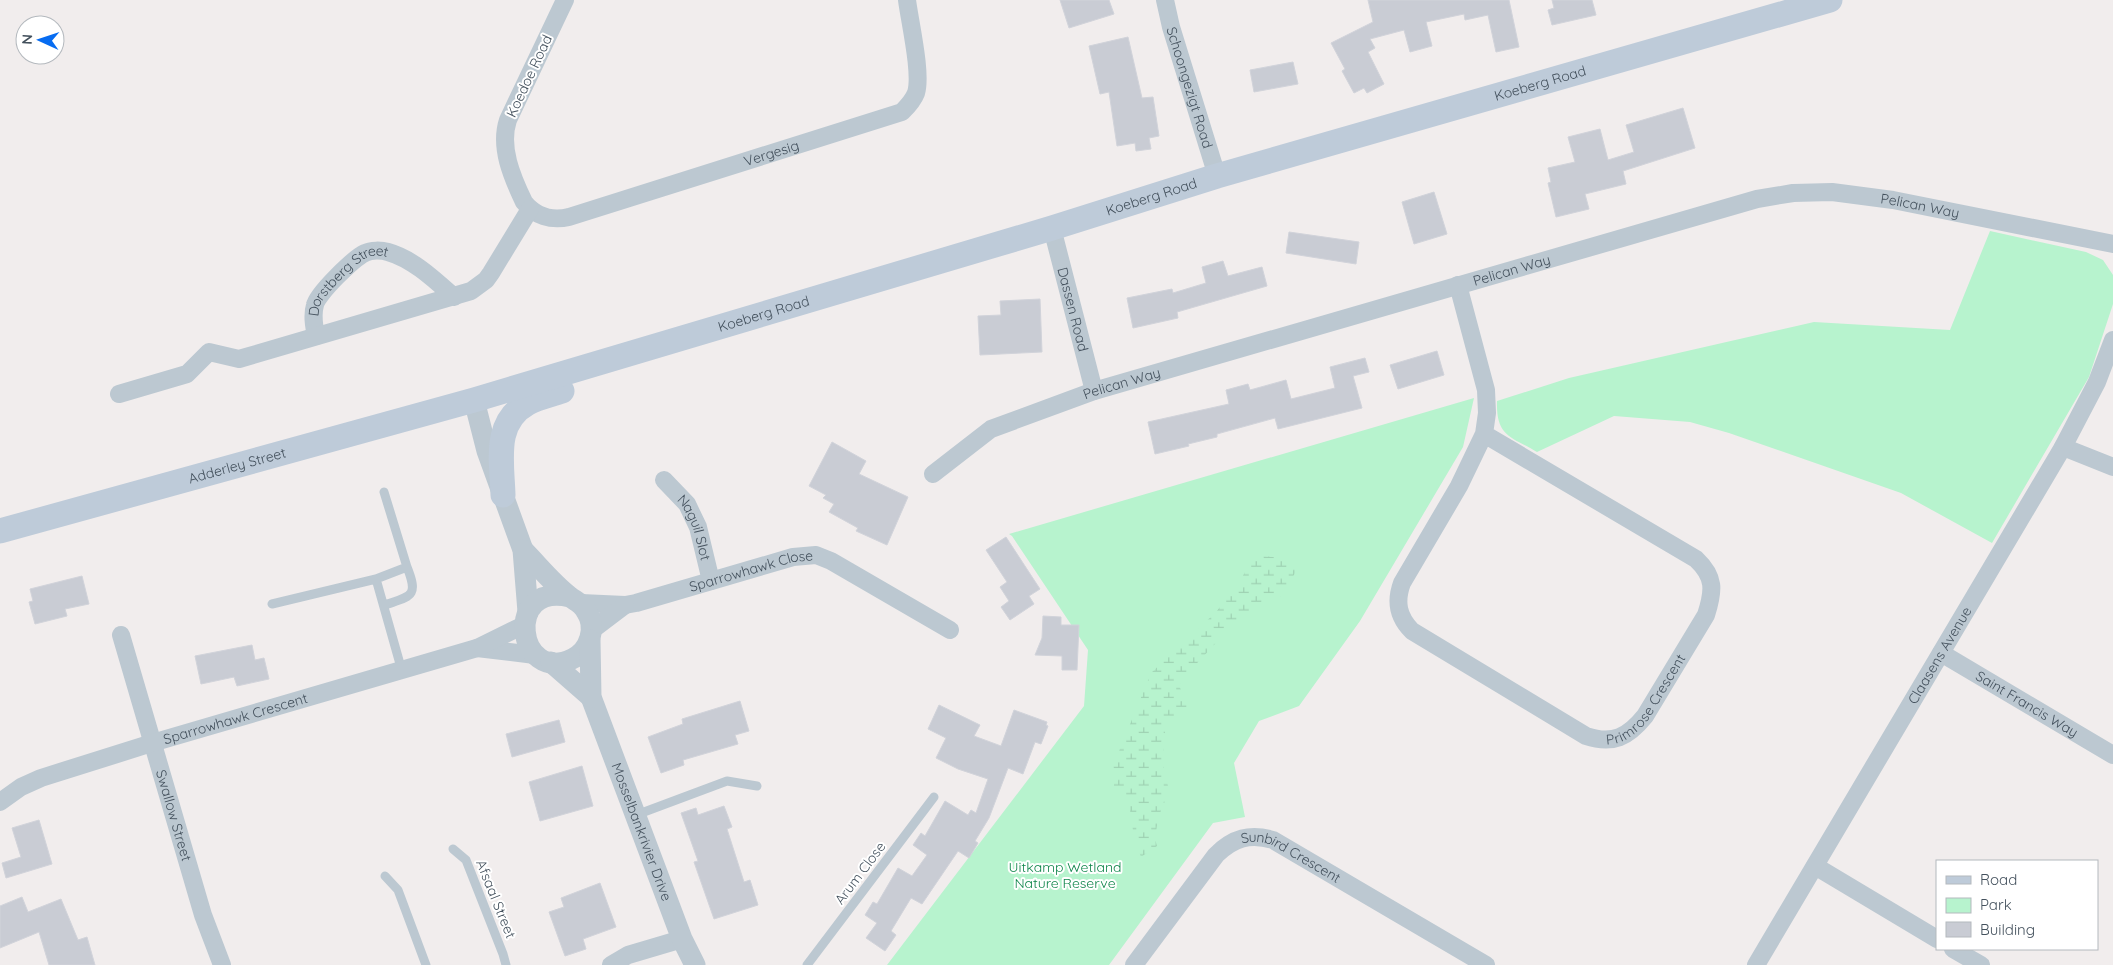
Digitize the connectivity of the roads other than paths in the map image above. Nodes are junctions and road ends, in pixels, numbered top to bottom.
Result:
1 (565, 0) edge
2 (907, 0) edge
3 (1165, 0) edge
4 (1830, 0) edge
5 (1217, 176) junction
6 (530, 209) junction
7 (1052, 228) junction
8 (2113, 244) edge
9 (1458, 285) junction
10 (454, 297) junction
11 (316, 336) junction
12 (2113, 340) edge
13 (646, 350) junction
14 (1094, 391) junction
15 (119, 394) dead end
16 (474, 400) junction
17 (1484, 434) junction
18 (2063, 447) junction
19 (2113, 467) edge
20 (933, 474) dead end
21 (664, 480) dead end
22 (384, 492) dead end
23 (503, 495) junction
24 (0, 531) edge
25 (523, 550) junction
26 (408, 568) junction
27 (376, 578) junction
28 (711, 581) junction
29 (575, 600) junction
30 (272, 604) dead end
31 (385, 605) junction
32 (625, 606) junction
33 (526, 618) junction
34 (950, 630) dead end
35 (121, 635) dead end
36 (591, 635) junction
37 (477, 648) junction
38 (1941, 653) junction
39 (543, 658) junction
40 (402, 670) junction
41 (591, 698) junction
42 (152, 743) junction
43 (2113, 755) edge
44 (757, 786) dead end
45 (934, 797) dead end
46 (0, 802) edge
47 (635, 815) junction
48 (453, 848) dead end
49 (1815, 866) junction
50 (385, 876) dead end
51 (1936, 938) edge
52 (682, 939) junction
53 (1956, 950) edge
54 (222, 965) edge
55 (426, 965) edge
56 (506, 965) edge
57 (611, 965) edge
58 (695, 965) edge
59 (807, 965) edge
60 (1134, 965) edge
61 (1486, 965) edge
62 (1756, 965) edge
63 (1981, 965) edge

1 - 6 street, Koedoe Road
2 - 6 street, Vergesig
3 - 5 street, Schoongezigt Road
4 - 5 main road, Koeberg Road
5 - 7 main road, Koeberg Road
6 - 10 street, Dorstberg Street
7 - 13 main road, Koeberg Road
7 - 14 street, Dassen Road
8 - 9 street, Pelican Way
9 - 14 street, Pelican Way
9 - 17 street, Primrose Crescent
10 - 11 street, Dorstberg Street
10 - 11 street, Dorstberg Street
11 - 15 street, Dorstberg Street
12 - 18 street, Claasens Avenue
13 - 16 main road, Koeberg Road
13 - 23 main road
14 - 20 street, Pelican Way
16 - 23 street, Mosselbankrivier Drive
16 - 24 main road, Adderley Street
17 - 17 street, Primrose Crescent
18 - 19 street
18 - 38 street, Claasens Avenue
21 - 28 street, Naguil Slot
22 - 26 lane
23 - 25 street, Mosselbankrivier Drive
25 - 29 street, Mosselbankrivier Drive
25 - 33 street, Mosselbankrivier Drive
26 - 27 lane
26 - 31 lane
27 - 30 lane
27 - 31 lane
28 - 32 street, Sparrowhawk Close
28 - 34 street, Sparrowhawk Close
29 - 32 street, Sparrowhawk Close
29 - 33 street
29 - 36 street, Mosselbankrivier Drive
31 - 40 lane
32 - 36 street, Sparrowhawk Close
33 - 37 street, Sparrowhawk Crescent
33 - 39 street, Mosselbankrivier Drive
35 - 42 street, Swallow Street
36 - 39 street
36 - 41 street, Mosselbankrivier Drive
37 - 39 street, Sparrowhawk Crescent
37 - 40 street, Sparrowhawk Crescent
38 - 43 street, Saint Francis Way
38 - 49 street, Claasens Avenue
39 - 41 street, Mosselbankrivier Drive
40 - 42 street, Sparrowhawk Crescent
41 - 47 street, Mosselbankrivier Drive
42 - 46 street, Sparrowhawk Crescent
42 - 54 street, Swallow Street
44 - 47 lane
45 - 59 lane, Arum Close
47 - 52 street, Mosselbankrivier Drive
48 - 56 lane, Afsaal Street
49 - 51 street
49 - 62 street, Claasens Avenue
50 - 55 lane
52 - 57 street
52 - 58 street, Mosselbankrivier Drive
53 - 63 street
60 - 61 street, Sunbird Crescent

